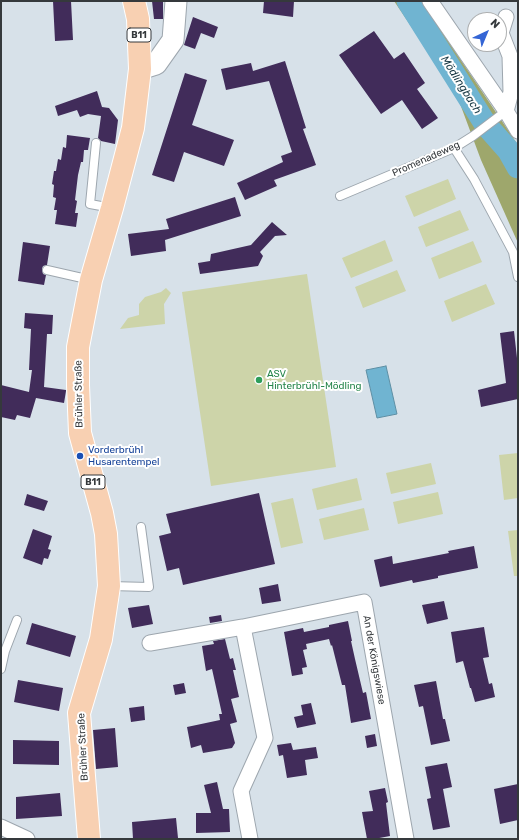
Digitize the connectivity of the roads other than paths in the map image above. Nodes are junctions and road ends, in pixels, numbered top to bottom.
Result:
1 (134, 1) edge
2 (176, 1) edge
3 (430, 1) edge
4 (507, 48) edge
5 (140, 69) junction
6 (503, 113) junction
7 (518, 131) edge
8 (96, 143) dead end
9 (454, 148) junction
10 (340, 196) dead end
11 (112, 208) junction
12 (46, 270) dead end
13 (518, 278) edge
14 (91, 280) junction
15 (141, 527) dead end
16 (109, 586) junction
17 (17, 620) dead end
18 (243, 627) junction
19 (150, 643) dead end
20 (1, 669) edge
21 (1, 827) edge
22 (27, 839) edge
23 (89, 839) edge
24 (250, 839) edge
25 (406, 839) edge

1 - 5 main road, B11
2 - 5 street
3 - 6 street
4 - 6 street
5 - 11 main road, Brühler Straße / B11
6 - 7 street
6 - 9 lane, Promenadeweg
8 - 11 lane
9 - 10 lane, Promenadeweg
9 - 13 lane
11 - 14 main road, Brühler Straße / B11
12 - 14 lane
14 - 16 main road, Brühler Straße / B11
15 - 16 lane
16 - 23 main road, Brühler Straße / B11
17 - 20 lane
18 - 19 street, An der Königswiese
18 - 24 street
18 - 25 street, An der Königswiese
21 - 22 street

